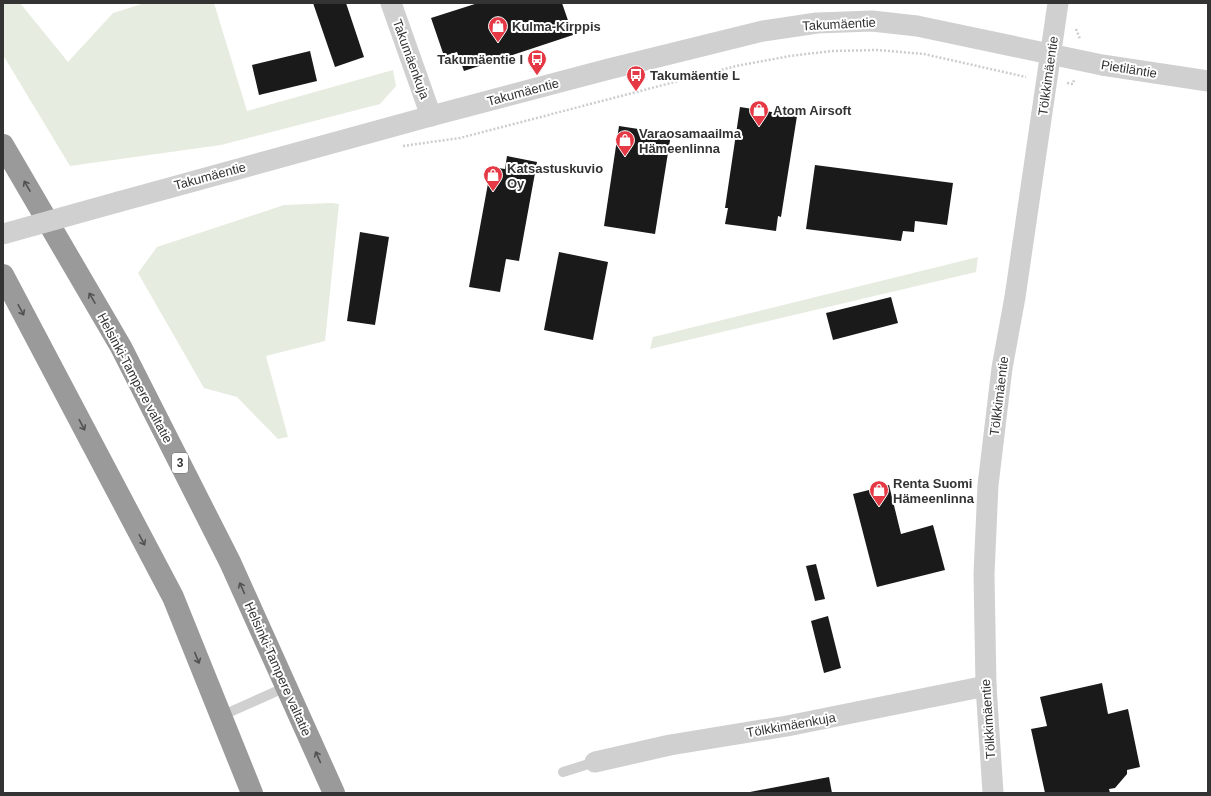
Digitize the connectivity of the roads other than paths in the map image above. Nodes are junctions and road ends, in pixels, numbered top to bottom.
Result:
1 (390, 3) edge
2 (1058, 3) edge
3 (1051, 54) junction
4 (1208, 81) edge
5 (431, 116) junction
6 (3, 145) edge
7 (3, 234) edge
8 (3, 275) edge
9 (986, 686) junction
10 (286, 687) junction
11 (221, 716) junction
12 (595, 762) joint
13 (563, 772) dead end
14 (252, 793) edge
15 (334, 793) edge
16 (993, 793) edge

1 - 5 street, Takumäenkuja
2 - 3 street, Tölkkimäentie
3 - 4 street, Pietiläntie
3 - 5 street, Takumäentie
3 - 9 street, Tölkkimäentie
5 - 7 street, Takumäentie, bridge
10 -> 6 highway, Helsinki-Tampere valtatie / 3
8 -> 11 highway
9 - 12 street, Tölkkimäenkuja
9 - 16 street, Tölkkimäentie
10 - 11 lane
15 -> 10 highway, Helsinki-Tampere valtatie / 3
11 - 14 highway
12 - 13 lane

